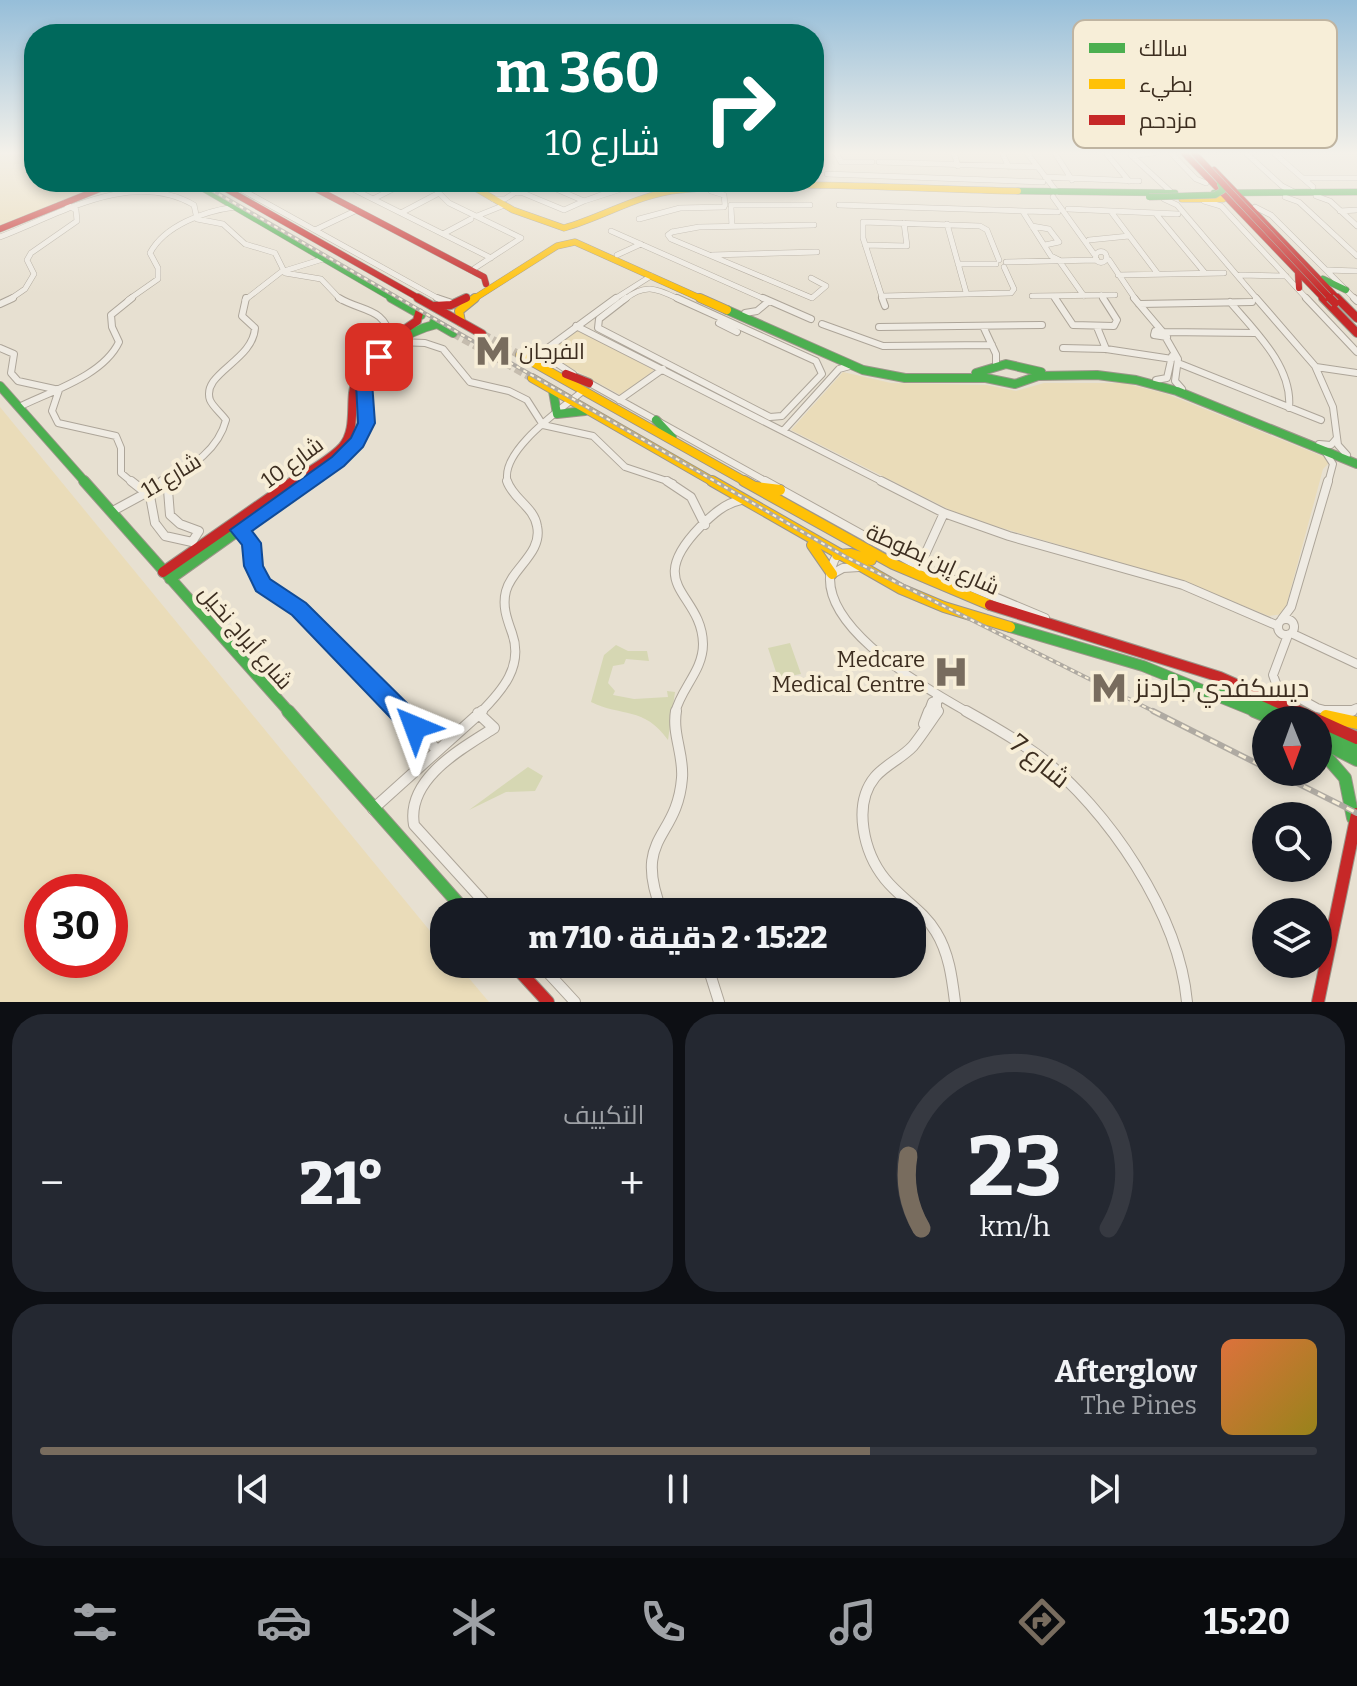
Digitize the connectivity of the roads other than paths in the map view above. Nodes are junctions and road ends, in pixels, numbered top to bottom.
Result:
1 (1330, 199) edge
2 (81, 200) edge
3 (90, 200) edge
4 (186, 200) edge
5 (215, 200) edge
6 (245, 200) edge
7 (260, 200) edge
8 (337, 200) edge
9 (375, 200) edge
10 (426, 200) edge
11 (446, 200) edge
12 (492, 200) junction
13 (495, 200) edge
14 (508, 200) edge
15 (540, 200) edge
16 (581, 200) edge
17 (587, 200) edge
18 (587, 200) edge
19 (637, 200) edge
20 (644, 200) edge
21 (725, 200) edge
22 (728, 200) edge
23 (1039, 200) edge
24 (1057, 200) edge
25 (1058, 200) edge
26 (1066, 200) edge
27 (1175, 200) edge
28 (1187, 200) edge
29 (1213, 200) edge
30 (1232, 200) edge
31 (1235, 200) edge
32 (1235, 200) edge
33 (1249, 200) edge
34 (1264, 200) edge
35 (1301, 200) edge
36 (584, 201) junction
37 (1258, 202) junction
38 (222, 205) junction
39 (810, 205) dead end
40 (839, 205) dead end
41 (69, 206) junction
42 (507, 206) junction
43 (727, 206) junction
44 (878, 207) junction
45 (357, 210) junction
46 (965, 210) junction
47 (1357, 210) edge
48 (1238, 211) junction
49 (1340, 211) junction
50 (1023, 212) junction
51 (401, 213) junction
52 (1089, 213) junction
53 (1112, 213) junction
54 (1156, 214) junction
55 (1178, 214) dead end
56 (1072, 216) junction
57 (474, 217) junction
58 (197, 219) junction
59 (639, 219) dead end
60 (300, 222) junction
61 (881, 222) junction
62 (285, 223) junction
63 (904, 223) junction
64 (947, 224) junction
65 (814, 225) dead end
66 (970, 225) junction
67 (730, 226) junction
68 (1032, 226) junction
69 (1357, 226) edge
70 (0, 229) edge
71 (315, 230) junction
72 (611, 231) dead end
73 (672, 232) junction
74 (443, 234) junction
75 (562, 234) junction
76 (1129, 236) junction
77 (0, 237) edge
78 (580, 237) junction
79 (1087, 237) junction
80 (643, 245) junction
81 (865, 245) junction
82 (1045, 245) junction
83 (817, 252) dead end
84 (728, 254) junction
85 (617, 255) junction
86 (711, 255) junction
87 (1296, 255) junction
88 (310, 256) junction
89 (1357, 256) edge
90 (491, 258) junction
91 (1099, 258) junction
92 (1048, 259) junction
93 (721, 260) junction
94 (1058, 260) junction
95 (1078, 260) junction
96 (630, 261) junction
97 (997, 262) junction
98 (1066, 263) junction
99 (958, 264) junction
100 (1005, 264) junction
101 (475, 268) dead end
102 (1282, 270) junction
103 (1321, 272) junction
104 (1357, 272) edge
105 (285, 273) junction
106 (705, 273) junction
107 (1205, 273) junction
108 (1224, 273) dead end
109 (1118, 274) junction
110 (1158, 274) junction
111 (1239, 274) junction
112 (1293, 275) junction
113 (653, 276) junction
114 (1331, 276) junction
115 (814, 280) dead end
116 (486, 284) junction
117 (1299, 288) joint
118 (1346, 290) junction
119 (966, 292) junction
120 (1101, 295) junction
121 (1115, 295) dead end
122 (882, 296) junction
123 (1032, 296) dead end
124 (1054, 296) junction
125 (1084, 296) junction
126 (1357, 301) edge
127 (459, 302) junction
128 (771, 302) junction
129 (1230, 302) junction
130 (1252, 302) dead end
131 (0, 304) edge
132 (1139, 304) junction
133 (432, 306) junction
134 (885, 306) dead end
135 (419, 313) junction
136 (1357, 318) edge
137 (811, 319) dead end
138 (461, 322) junction
139 (764, 322) junction
140 (733, 323) junction
141 (437, 324) junction
142 (822, 324) dead end
143 (581, 325) junction
144 (1042, 325) dead end
145 (1357, 325) edge
146 (983, 326) junction
147 (879, 327) dead end
148 (1097, 327) junction
149 (453, 333) tunnel mouth
150 (1255, 333) junction
151 (1357, 333) edge
152 (482, 334) tunnel mouth
153 (1162, 335) junction
154 (400, 341) junction
155 (0, 348) edge
156 (993, 348) junction
157 (1063, 348) dead end
158 (1106, 349) junction
159 (1357, 352) edge
160 (520, 355) tunnel mouth
161 (835, 359) junction
162 (850, 366) junction
163 (1315, 366) junction
164 (1017, 367) junction
165 (1174, 367) junction
166 (995, 368) junction
167 (669, 369) junction
168 (680, 374) junction
169 (1357, 374) edge
170 (1320, 375) junction
171 (532, 378) tunnel mouth
172 (1156, 380) junction
173 (1002, 381) junction
174 (1023, 382) junction
175 (0, 386) edge
176 (57, 388) junction
177 (586, 389) junction
178 (1182, 389) junction
179 (553, 391) junction
180 (624, 400) junction
181 (572, 402) junction
182 (19, 407) junction
183 (1289, 408) junction
184 (589, 411) junction
185 (557, 414) junction
186 (656, 420) junction
187 (1321, 420) dead end
188 (543, 425) junction
189 (781, 430) junction
190 (1337, 438) junction
191 (680, 446) junction
192 (1320, 447) junction
193 (1354, 461) edge
194 (1333, 464) junction
195 (162, 481) junction
196 (746, 484) junction
197 (724, 489) junction
198 (780, 490) junction
199 (146, 491) junction
200 (743, 500) junction
201 (725, 503) junction
202 (111, 512) junction
203 (944, 513) junction
204 (705, 525) junction
205 (235, 530) junction
206 (794, 530) junction
207 (837, 555) junction
208 (923, 559) junction
209 (913, 563) junction
210 (859, 567) junction
211 (927, 569) junction
212 (832, 574) junction
213 (167, 575) junction
214 (949, 589) junction
215 (1291, 607) junction
216 (1278, 621) junction
217 (1066, 630) junction
218 (1292, 630) junction
219 (1357, 662) edge
220 (1143, 666) junction
221 (917, 683) junction
222 (1204, 689) junction
223 (1266, 695) junction
224 (940, 698) junction
225 (1262, 706) edge
226 (1357, 708) edge
227 (963, 709) junction
228 (933, 710) junction
229 (1252, 710) edge
230 (478, 713) junction
231 (1252, 715) edge
232 (1357, 723) edge
233 (1332, 736) edge
234 (1357, 738) edge
235 (1332, 747) edge
236 (1357, 749) edge
237 (437, 750) junction
238 (1332, 760) edge
239 (1357, 760) edge
240 (373, 809) junction
241 (1357, 814) edge
242 (1353, 827) junction
243 (453, 898) edge
244 (480, 898) edge
245 (657, 898) edge
246 (523, 978) edge
247 (525, 978) edge
248 (553, 978) edge
249 (711, 978) edge
250 (540, 1002) edge
251 (548, 1002) edge
252 (575, 1002) edge
253 (719, 1002) edge
254 (955, 1002) edge
255 (1187, 1002) edge
256 (1318, 1002) edge

1 - 49 street
2 - 41 street
3 - 41 street
4 - 58 street
5 - 38 street
6 - 62 street
7 - 60 street
8 - 45 street
9 - 51 street
10 - 51 street
11 - 57 street
12 - 13 street
12 - 42 street
12 - 57 street
14 - 42 street
15 - 36 street
16 - 36 street
17 - 36 street
18 - 36 street
19 - 75 street
20 - 78 street
21 - 43 street
22 - 43 street
23 - 50 street
24 - 91 street
25 - 56 street
26 - 52 street
27 - 111 street
28 - 102 street
29 - 48 street
30 - 48 street
31 - 145 street, bridge
32 - 87 street
33 - 37 street
34 - 37 street
35 - 89 street
37 - 87 street
37 - 103 street
38 - 58 street
38 - 88 street
39 - 43 street
40 - 44 street
41 - 70 street
41 - 77 street
41 - 131 street
42 - 57 street
42 - 75 street
43 - 59 street
43 - 67 street
44 - 46 street
44 - 61 street
45 - 71 street
45 - 116 street
46 - 50 street
46 - 66 street
47 - 49 street
48 - 112 street
49 - 69 street
50 - 68 street
51 - 74 street
52 - 53 street
52 - 56 street
53 - 54 street
53 - 76 street
54 - 55 street
54 - 107 street
56 - 79 street
57 - 74 street
57 - 90 street
58 - 105 street
58 - 176 street
60 - 62 street
60 - 71 street
61 - 63 street
61 - 81 street
62 - 133 street
63 - 64 street
63 - 81 street
64 - 66 street
64 - 99 street
65 - 67 street
66 - 97 street
67 - 73 street
68 - 82 street
68 - 82 street
71 - 127 street
72 - 80 street
73 - 86 street
73 - 93 street
74 - 90 street
75 - 78 street
75 - 78 street
75 - 116 street
75 - 138 street
76 - 79 street
76 - 110 street
78 - 85 street
78 - 113 street
79 - 91 street
80 - 85 street
80 - 96 street
80 - 106 street
81 - 122 street
82 - 92 street
83 - 84 street
84 - 86 street
84 - 93 street
85 - 96 street
86 - 93 street
87 - 103 street
88 - 105 street, شارع 11
88 - 135 street
90 - 101 street
91 - 95 street
91 - 109 street
92 - 94 street
92 - 100 street
93 - 106 street
93 - 115 street
94 - 95 street
94 - 98 street
95 - 98 street
96 - 140 street
97 - 99 street
97 - 100 street
98 - 125 street
99 - 119 street
100 - 119 street
102 - 111 street
102 - 112 street
103 - 104 street
103 - 114 street
103 - 118 street
103 - 136 street
104 - 114 street
105 - 154 street
105 - 195 street, شارع 11
106 - 128 street
107 - 108 street
107 - 110 street
109 - 110 street
109 - 132 street
111 - 112 street
111 - 163 street
112 - 117 street
112 - 151 street
113 - 140 street
113 - 143 street
114 - 118 street
116 - 127 street
117 - 159 street
118 - 126 street
119 - 122 street
120 - 121 street
120 - 125 street
120 - 148 street
122 - 134 street
123 - 124 street
124 - 125 street
124 - 148 street
127 - 133 street
128 - 137 street
128 - 139 street
128 - 140 street
129 - 130 street
129 - 132 street
129 - 150 street
132 - 153 street
133 - 138 street
135 - 141 street
135 - 154 street, شارع 10
138 - 152 street
139 - 140 street
139 - 166 street
140 - 161 street
140 - 167 street
140 - 168 street
141 - 149 street
141 - 154 street, شارع 10
142 - 156 street
143 - 167 street
143 - 177 street
144 - 146 street
146 - 147 street
146 - 156 street
148 - 158 street
150 - 153 street
150 - 183 street
153 - 165 street
154 - 188 street
154 - 205 street, شارع 10
155 - 176 street
156 - 164 street
156 - 166 street
157 - 158 street
158 - 165 street
160 - 177 street, شارع إبن بطوطة
161 - 162 street
161 - 189 street
162 - 173 street
162 - 189 street
163 - 169 street
163 - 170 street
164 - 166 street
164 - 172 street
164 - 174 street
165 - 172 street
165 - 178 street
165 - 183 street
166 - 173 street
167 - 168 street
167 - 180 street
168 - 189 street
169 - 170 street
170 - 190 street
171 - 179 street, شارع إبن بطوطة
172 - 178 street
173 - 174 street
174 - 192 street
175 - 182 street, شارع أبراج نخيل
176 - 182 street
176 - 199 street
177 - 180 street
177 - 181 street
177 - 191 street, شارع إبن بطوطة
178 - 192 street
179 - 181 street, شارع إبن بطوطة
179 - 185 street
180 - 186 street
181 - 184 street, شارع إبن بطوطة
181 - 185 street
182 - 202 street, شارع أبراج نخيل
183 - 187 street
184 - 185 street
184 - 197 street, شارع إبن بطوطة
185 - 188 street
186 - 191 street
186 - 198 street
188 - 204 street
188 - 230 street
189 - 203 street
190 - 192 street
190 - 193 street
191 - 196 street, شارع إبن بطوطة
192 - 193 street
192 - 194 street
193 - 194 street
194 - 215 street
195 - 199 street, شارع 11
195 - 199 street
196 - 198 street
196 - 214 street, شارع إبن بطوطة
197 - 200 street, شارع إبن بطوطة
197 - 201 street
198 - 209 street
199 - 202 street, شارع 11
200 - 201 street
200 - 206 street, شارع إبن بطوطة
201 - 204 street
202 - 213 street, شارع أبراج نخيل
203 - 208 street
203 - 216 street
204 - 245 street
205 - 213 street, شارع 10
205 - 237 street
206 - 207 street, شارع إبن بطوطة
206 - 212 street
207 - 210 street, شارع إبن بطوطة
207 - 212 street, شارع 7
207 - 214 street
208 - 209 street
208 - 211 street
209 - 211 street
210 - 212 street
210 - 220 street, شارع إبن بطوطة
211 - 217 street
212 - 221 street, شارع 7
213 - 240 street, شارع أبراج نخيل
214 - 217 street, شارع إبن بطوطة
215 - 216 street
215 - 218 street
216 - 218 street
217 - 223 street, شارع إبن بطوطة
218 - 219 street
218 - 226 street
220 - 222 street, شارع إبن بطوطة
220 - 225 street
221 - 224 street, شارع 7
221 - 228 street
222 - 229 street, شارع إبن بطوطة
222 - 231 street
223 - 232 street
223 - 234 street, شارع إبن بطوطة
224 - 227 street, شارع 7
224 - 228 street
227 - 228 street
227 - 255 street, شارع 7
228 - 254 street
230 - 237 street
230 - 244 street
233 - 236 street
235 - 239 street
237 - 240 street
238 - 242 street
240 - 243 street, شارع أبراج نخيل
241 - 242 street
242 - 256 street
246 - 250 street
247 - 251 street
248 - 252 street
249 - 253 street

